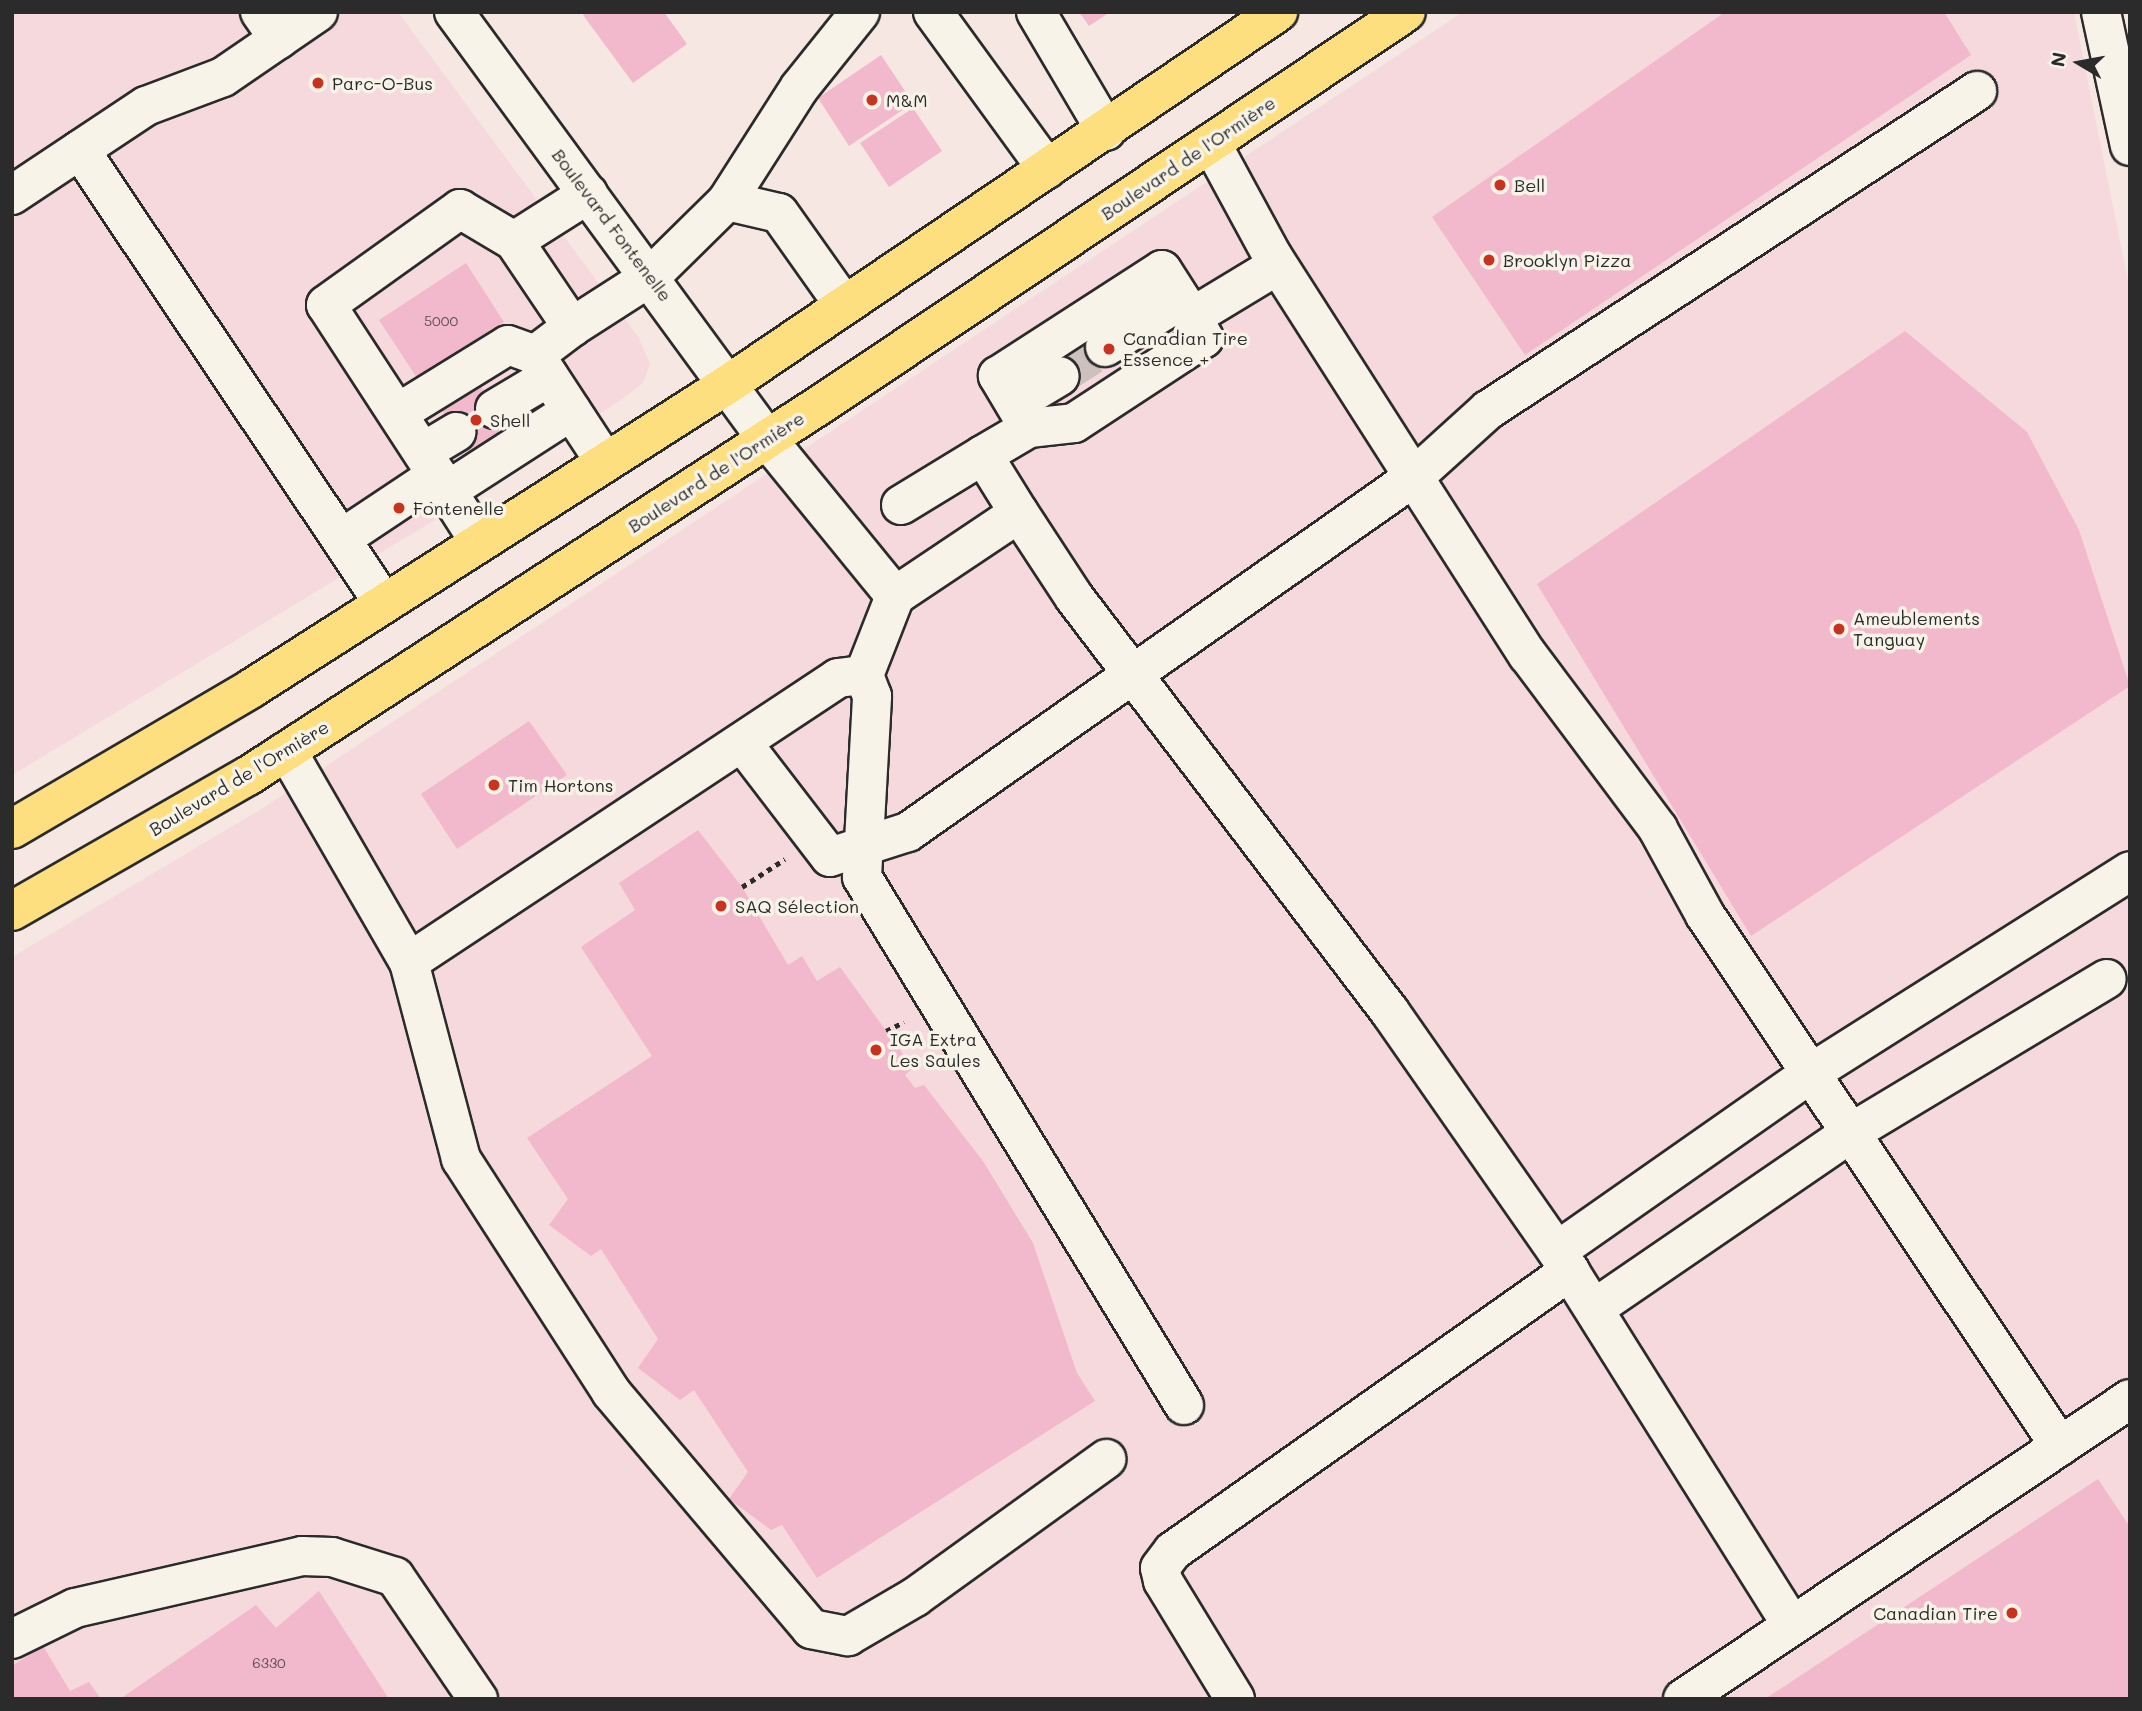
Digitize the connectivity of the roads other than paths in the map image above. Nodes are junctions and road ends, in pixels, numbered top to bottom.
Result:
1 (318, 12) edge
2 (454, 12) edge
3 (860, 12) edge
4 (933, 12) edge
5 (1036, 12) edge
6 (1278, 12) edge
7 (1406, 12) edge
8 (2101, 12) edge
9 (269, 26) edge
10 (1977, 91) dead end
11 (1106, 131) junction
12 (1211, 143) junction
13 (2130, 146) edge
14 (80, 150) junction
15 (1047, 169) junction
16 (588, 194) junction
17 (12, 195) edge
18 (727, 201) junction
19 (514, 241) junction
20 (1278, 265) junction
21 (650, 277) junction
22 (842, 302) junction
23 (1187, 308) junction
24 (572, 327) junction
25 (1105, 347) tunnel mouth
26 (542, 366) junction
27 (1060, 376) tunnel mouth
28 (730, 383) junction
29 (495, 409) dead end
30 (571, 411) junction
31 (398, 413) junction
32 (1022, 415) junction
33 (456, 432) dead end
34 (767, 439) junction
35 (983, 455) junction
36 (605, 462) junction
37 (436, 473) junction
38 (1414, 477) junction
39 (901, 505) dead end
40 (1019, 513) junction
41 (341, 539) junction
42 (480, 541) junction
43 (895, 596) junction
44 (383, 602) junction
45 (864, 675) junction
46 (1135, 676) junction
47 (744, 745) junction
48 (287, 751) junction
49 (12, 830) edge
50 (864, 851) junction
51 (2130, 871) edge
52 (12, 911) edge
53 (409, 962) junction
54 (2107, 979) dead end
55 (1814, 1071) junction
56 (1852, 1132) junction
57 (1564, 1261) junction
58 (1595, 1308) junction
59 (1184, 1405) dead end
60 (2126, 1410) edge
61 (2060, 1446) junction
62 (1106, 1460) dead end
63 (1792, 1625) junction
64 (12, 1639) edge
65 (478, 1699) edge
66 (1235, 1699) edge
67 (1683, 1699) edge

1 - 9 street
2 - 16 street, Boulevard Fontenelle
3 - 18 street
4 - 15 street
5 - 11 street
6 - 11 main road
7 - 12 main road, Boulevard de l'Ormière
8 - 13 street
9 - 14 street
10 - 38 street
11 - 15 main road
12 - 20 street
12 - 34 main road, Boulevard de l'Ormière
14 - 17 street
14 - 41 street
15 - 22 main road
16 - 19 street
16 - 21 street, Boulevard Fontenelle
18 - 21 street
18 - 22 street
19 - 24 street
19 - 31 street
20 - 23 street
20 - 38 street
21 - 24 street
21 - 28 street, Boulevard Fontenelle
22 - 28 main road
23 - 25 street
23 - 32 street
23 - 32 street
24 - 26 street
26 - 29 street
26 - 30 street
26 - 31 street
27 - 32 street
28 - 34 street, Boulevard Fontenelle
28 - 36 main road
30 - 36 street
30 - 37 street
31 - 37 street
32 - 35 street
33 - 37 street
34 - 43 street, Boulevard Fontenelle
34 - 48 main road, Boulevard de l'Ormière
35 - 39 street
35 - 40 street
36 - 42 main road
37 - 41 street
37 - 42 street
38 - 46 street
38 - 55 street
40 - 43 street
40 - 46 street
41 - 44 street
42 - 44 main road
43 - 45 street
44 - 49 main road
45 - 47 street
45 - 50 street
46 - 50 street
46 - 57 street
47 - 50 street
47 - 53 street
48 - 52 main road, Boulevard de l'Ormière
48 - 53 street
50 - 59 street
51 - 55 street
53 - 62 street
54 - 56 street
55 - 56 street
55 - 57 street
56 - 58 street
56 - 61 street
57 - 58 street
57 - 66 street
58 - 63 street
60 - 61 street
61 - 63 street
63 - 67 street
64 - 65 street

